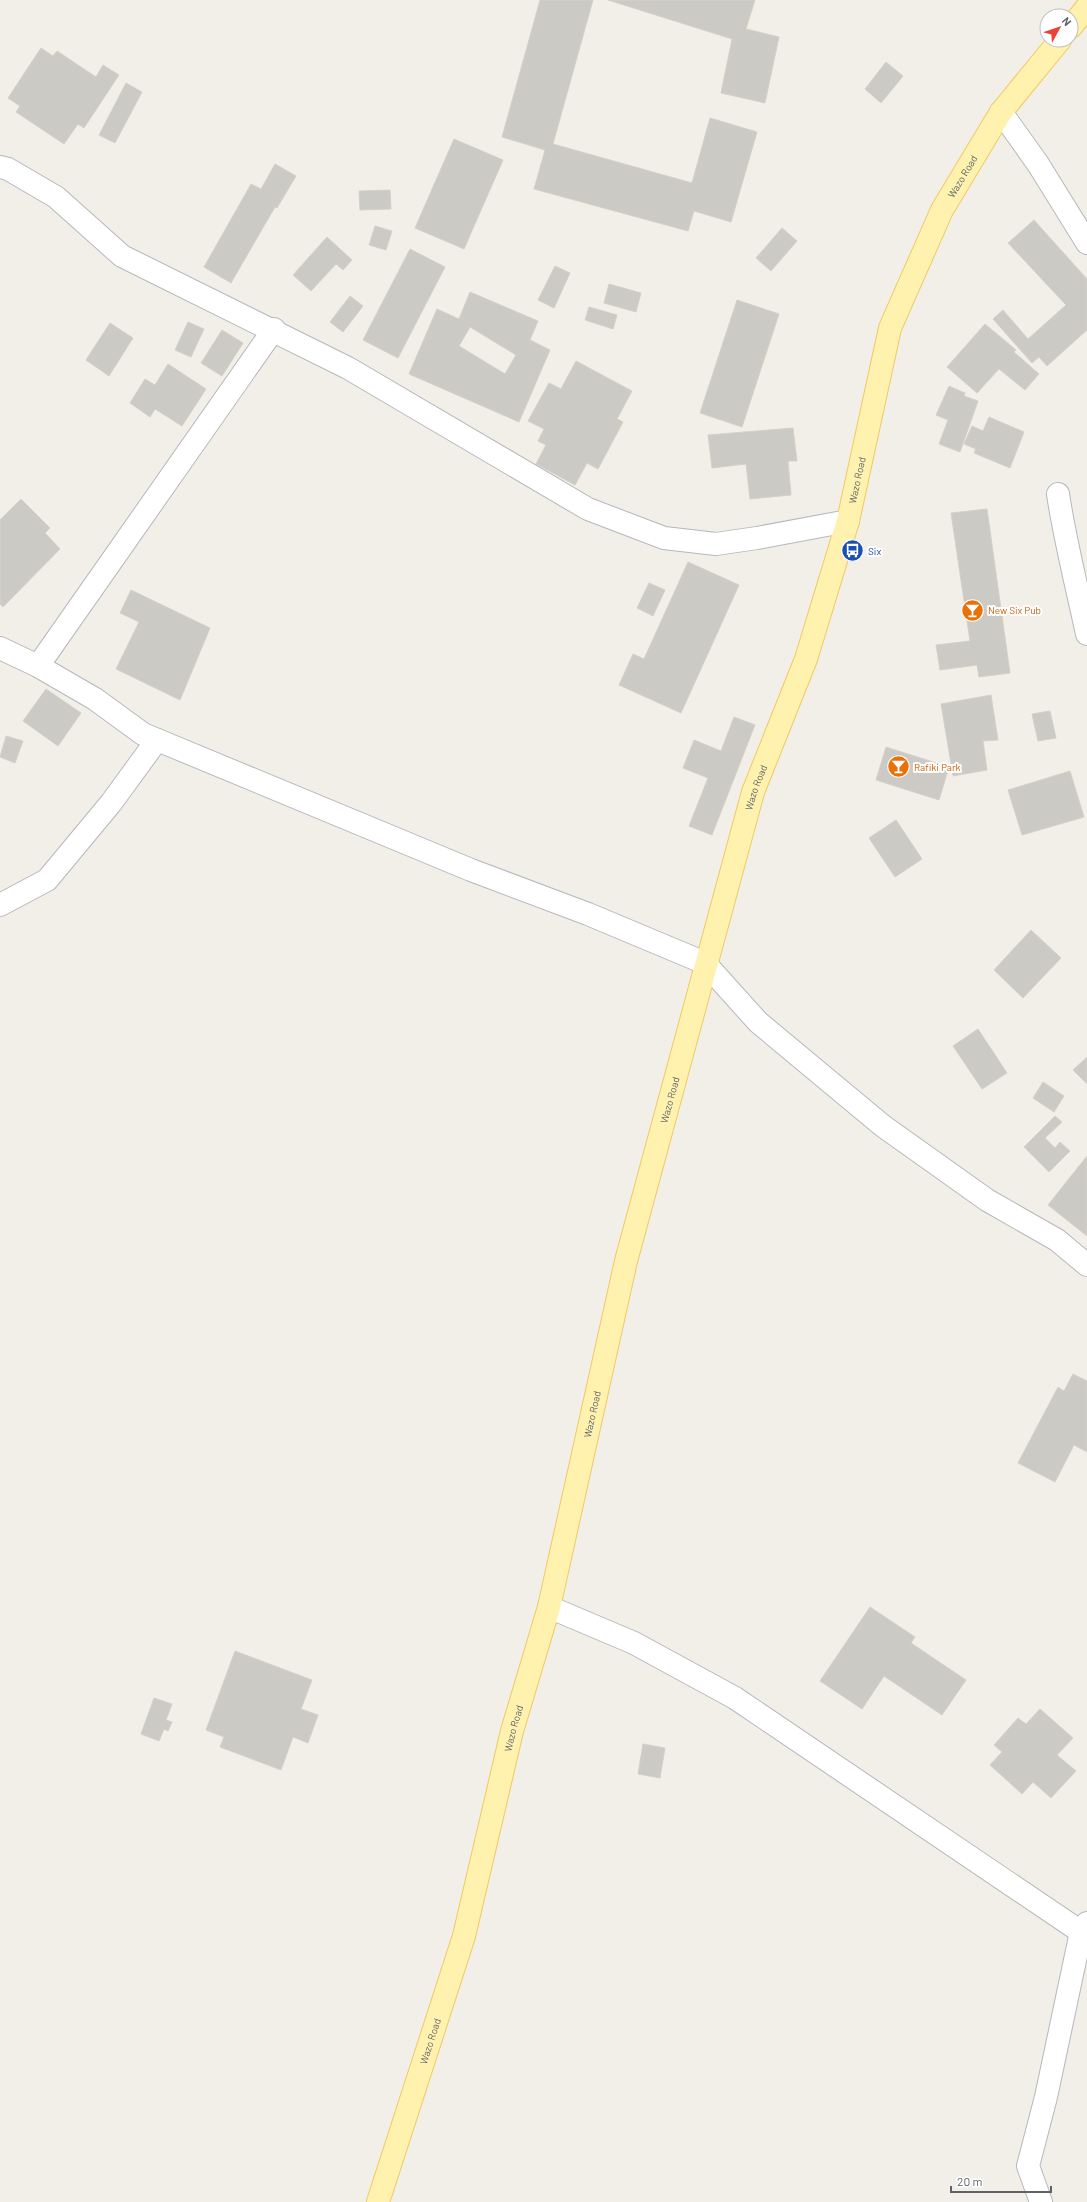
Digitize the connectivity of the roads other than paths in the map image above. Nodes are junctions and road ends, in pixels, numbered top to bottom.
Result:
1 (1087, 7) edge
2 (1079, 17) edge
3 (1054, 48) edge
4 (1002, 112) junction
5 (0, 167) edge
6 (1087, 243) edge
7 (274, 330) junction
8 (1058, 494) dead end
9 (848, 521) junction
10 (1087, 634) edge
11 (0, 648) edge
12 (38, 666) junction
13 (157, 740) junction
14 (0, 905) edge
15 (705, 964) junction
16 (1087, 1265) edge
17 (549, 1607) junction
18 (1084, 1928) edge
19 (378, 2202) edge
20 (1041, 2202) edge

1 - 2 main road
3 - 4 main road, Wazo Road
4 - 6 street
4 - 9 main road, Wazo Road
5 - 7 street
7 - 9 street
7 - 12 street
8 - 10 street
9 - 15 main road, Wazo Road
11 - 12 street
12 - 13 street
13 - 14 street
13 - 15 street
15 - 16 street
15 - 17 main road, Wazo Road
17 - 18 street
17 - 19 main road, Wazo Road
18 - 20 street

